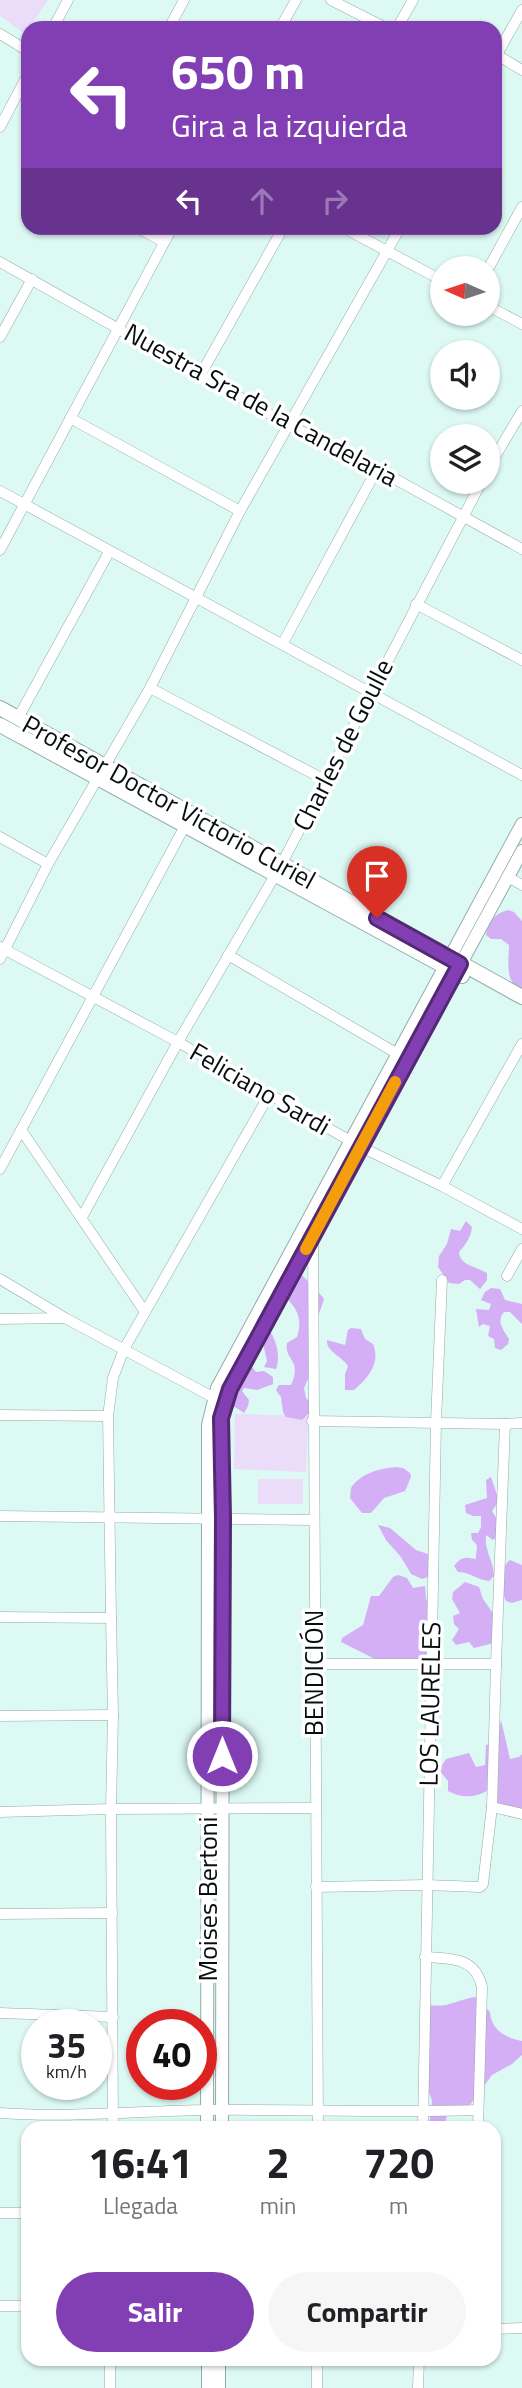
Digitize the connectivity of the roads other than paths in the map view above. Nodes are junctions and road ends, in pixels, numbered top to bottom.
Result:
1 (68, 0) edge
2 (184, 0) edge
3 (296, 0) edge
4 (331, 0) edge
5 (413, 0) edge
6 (522, 10) edge
7 (57, 21) edge
8 (173, 21) edge
9 (284, 21) edge
10 (372, 21) edge
11 (401, 21) edge
12 (0, 34) edge
13 (502, 45) edge
14 (21, 47) edge
15 (502, 59) edge
16 (522, 70) edge
17 (21, 87) edge
18 (0, 127) edge
19 (522, 207) edge
20 (151, 235) edge
21 (168, 235) edge
22 (279, 235) edge
23 (358, 235) edge
24 (396, 235) edge
25 (164, 242) junction
26 (387, 250) junction
27 (495, 256) edge
28 (0, 262) edge
29 (430, 274) edge
30 (32, 279) junction
31 (500, 312) edge
32 (522, 324) edge
33 (119, 327) junction
34 (0, 337) edge
35 (201, 374) junction
36 (522, 411) edge
37 (70, 418) junction
38 (289, 425) junction
39 (500, 449) edge
40 (377, 469) junction
41 (0, 491) edge
42 (474, 494) edge
43 (24, 504) junction
44 (240, 511) junction
45 (462, 515) junction
46 (522, 549) edge
47 (0, 550) edge
48 (108, 552) junction
49 (196, 597) junction
50 (416, 604) junction
51 (283, 643) junction
52 (522, 660) edge
53 (150, 688) junction
54 (371, 691) junction
55 (0, 708) edge
56 (18, 718) junction
57 (0, 725) edge
58 (101, 771) junction
59 (522, 775) edge
60 (325, 780) junction
61 (186, 824) junction
62 (522, 824) edge
63 (0, 837) edge
64 (522, 851) edge
65 (48, 864) junction
66 (278, 869) junction
67 (508, 877) junction
68 (522, 885) edge
69 (2, 952) edge
70 (228, 955) junction
71 (452, 965) junction
72 (92, 997) junction
73 (522, 998) edge
74 (522, 1008) edge
75 (178, 1042) junction
76 (522, 1044) edge
77 (402, 1057) junction
78 (269, 1095) junction
79 (22, 1131) junction
80 (355, 1143) junction
81 (0, 1169) edge
82 (442, 1186) junction
83 (82, 1217) junction
84 (308, 1219) junction
85 (522, 1229) edge
86 (313, 1236) junction
87 (522, 1248) edge
88 (507, 1276) dead end
89 (0, 1279) edge
90 (442, 1280) dead end
91 (145, 1312) junction
92 (65, 1318) junction
93 (0, 1319) edge
94 (124, 1349) junction
95 (220, 1400) junction
96 (0, 1415) edge
97 (108, 1416) junction
98 (312, 1421) junction
99 (436, 1422) junction
100 (522, 1423) edge
101 (505, 1424) junction
102 (0, 1516) edge
103 (109, 1517) junction
104 (223, 1518) junction
105 (208, 1519) junction
106 (313, 1520) junction
107 (0, 1617) edge
108 (111, 1618) junction
109 (314, 1664) junction
110 (431, 1664) junction
111 (496, 1664) junction
112 (113, 1715) junction
113 (0, 1716) edge
114 (492, 1807) junction
115 (315, 1808) junction
116 (111, 1809) junction
117 (208, 1809) junction
118 (222, 1809) junction
119 (0, 1812) edge
120 (522, 1814) edge
121 (426, 1885) junction
122 (316, 1887) junction
123 (112, 1913) junction
124 (0, 1914) edge
125 (425, 1957) junction
126 (0, 2014) edge
127 (113, 2017) junction
128 (207, 2110) junction
129 (222, 2110) junction
130 (478, 2110) junction
131 (318, 2111) junction
132 (423, 2112) junction
133 (0, 2113) edge
134 (113, 2113) junction
135 (113, 2121) edge
136 (208, 2121) edge
137 (222, 2121) edge
138 (318, 2121) edge
139 (422, 2121) edge
140 (478, 2121) edge
141 (0, 2213) edge
142 (21, 2213) edge
143 (0, 2306) edge
144 (21, 2306) edge
145 (522, 2328) edge
146 (501, 2329) edge
147 (110, 2366) edge
148 (208, 2366) edge
149 (219, 2366) edge
150 (317, 2366) edge
151 (418, 2366) edge
152 (110, 2388) edge
153 (208, 2388) edge
154 (219, 2388) edge
155 (317, 2388) edge
156 (418, 2388) edge

1 - 7 street
2 - 8 street
3 - 9 street
4 - 10 street
5 - 11 street
6 - 13 street
12 - 14 street
15 - 16 street
17 - 18 street
19 - 27 street
20 - 25 street
21 - 25 street
22 - 35 street
23 - 26 street
24 - 26 street
25 - 33 street
26 - 29 street
26 - 38 street
28 - 30 street, Nuestra Sra de la Candelaria
30 - 33 street, Nuestra Sra de la Candelaria
30 - 34 street
31 - 32 street
33 - 35 street, Nuestra Sra de la Candelaria
33 - 37 street
35 - 38 street, Nuestra Sra de la Candelaria
36 - 39 street
37 - 43 street
37 - 44 street
38 - 40 street, Nuestra Sra de la Candelaria
38 - 44 street
40 - 45 street, Nuestra Sra de la Candelaria
40 - 51 street
41 - 43 street
42 - 45 street, Charles de Goulle
43 - 47 street
43 - 48 street
44 - 49 street
45 - 46 street, Nuestra Sra de la Candelaria
45 - 50 street, Charles de Goulle
48 - 49 street
48 - 56 street
49 - 51 street
49 - 53 street
50 - 52 street
50 - 54 street, Charles de Goulle
51 - 54 street
53 - 58 street
53 - 60 street
54 - 59 street
54 - 60 street, Charles de Goulle
55 - 56 main road, Profesor Doctor Victorio Curiel
56 - 58 main road, Profesor Doctor Victorio Curiel
57 - 58 main road, Profesor Doctor Victorio Curiel
58 - 61 main road, Profesor Doctor Victorio Curiel
58 - 65 street
58 - 66 main road, Profesor Doctor Victorio Curiel
60 - 66 street, Charles de Goulle
61 - 66 main road, Profesor Doctor Victorio Curiel
61 - 72 street
62 - 71 street, Moises Bertoni
63 - 65 street
64 - 67 street, Moises Bertoni
65 - 69 street
66 - 70 street, Charles de Goulle
66 - 71 main road, Profesor Doctor Victorio Curiel
67 - 68 street
67 - 71 street, Moises Bertoni
69 - 72 street, Feliciano Sardi
70 - 75 street, Charles de Goulle
70 - 77 street
71 - 73 main road, Profesor Doctor Victorio Curiel
71 - 74 main road, Profesor Doctor Victorio Curiel
71 - 77 street, Moises Bertoni
72 - 75 street, Feliciano Sardi
72 - 79 street
75 - 78 street, Feliciano Sardi
75 - 83 street, Charles de Goulle
76 - 82 street
77 - 80 street, Moises Bertoni
78 - 80 street, Feliciano Sardi
78 - 91 street
79 - 81 street
79 - 83 street
80 - 82 street, Feliciano Sardi
80 - 84 street, Moises Bertoni
80 - 86 street, Moises Bertoni
82 - 85 street, Feliciano Sardi
83 - 91 street
84 - 86 street, BENDICIÓN
84 - 95 street, Moises Bertoni
86 - 95 street, Moises Bertoni
86 - 98 street, BENDICIÓN
87 - 88 street
89 - 92 street
90 - 99 street, LOS LAURELES
91 - 94 street
92 - 93 street
92 - 94 street
94 - 95 street
94 - 97 street
95 - 104 street, Moises Bertoni
95 - 105 street, Moises Bertoni
96 - 97 street
97 - 103 street
98 - 99 street
98 - 106 street, BENDICIÓN
99 - 101 street
99 - 110 street, LOS LAURELES
100 - 101 street
101 - 111 street
102 - 103 street
103 - 105 street
103 - 108 street
104 - 105 street
104 - 106 street
104 - 118 street, Moises Bertoni
105 - 117 street, Moises Bertoni
106 - 109 street, BENDICIÓN
107 - 108 street
108 - 112 street
109 - 110 street
109 - 115 street, BENDICIÓN
110 - 111 street
110 - 121 street, LOS LAURELES
111 - 114 street
112 - 113 street
112 - 116 street
114 - 120 street
114 - 121 street
115 - 118 street
115 - 122 street, BENDICIÓN
116 - 117 street
116 - 119 street
116 - 123 street
117 - 118 street
117 - 128 street, Moises Bertoni
118 - 129 street, Moises Bertoni
121 - 122 street
121 - 125 street, LOS LAURELES
122 - 131 street, BENDICIÓN
123 - 124 street
123 - 127 street
125 - 130 street
125 - 132 street, LOS LAURELES
126 - 127 street
127 - 134 street
128 - 129 street
128 - 134 street
128 - 136 street, Moises Bertoni
129 - 131 street
129 - 137 street, Moises Bertoni
130 - 132 street
130 - 140 street
131 - 132 street
131 - 138 street, BENDICIÓN
132 - 139 street, LOS LAURELES
133 - 134 street
134 - 135 street
141 - 142 street
143 - 144 street
145 - 146 street
147 - 152 street
148 - 153 street
149 - 154 street
150 - 155 street
151 - 156 street

